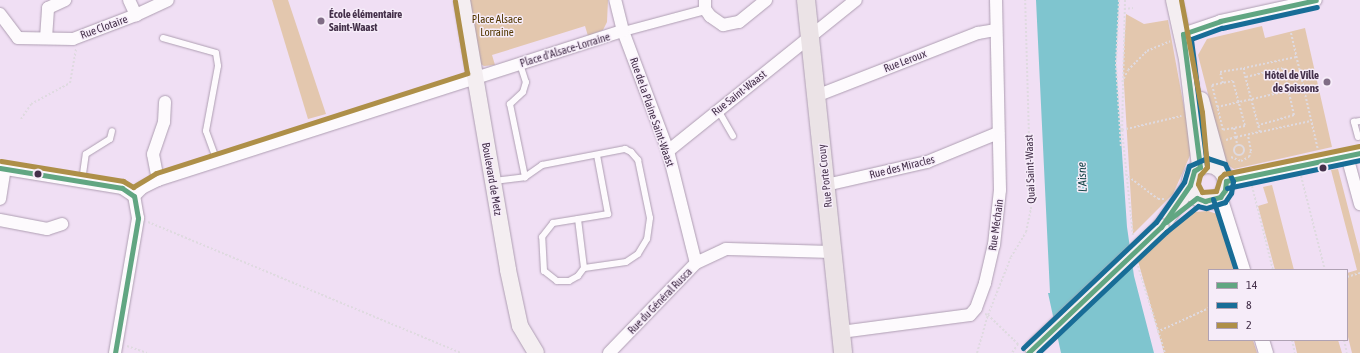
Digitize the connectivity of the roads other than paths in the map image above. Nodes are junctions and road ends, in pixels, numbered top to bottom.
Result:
1 (65, 0) edge
2 (129, 0) edge
3 (168, 0) edge
4 (462, 0) edge
5 (615, 0) edge
6 (766, 0) edge
7 (806, 0) edge
8 (856, 0) edge
9 (996, 0) edge
10 (1174, 0) edge
11 (1316, 0) edge
12 (1299, 2) edge
13 (705, 5) edge
14 (0, 14) edge
15 (136, 15) junction
16 (995, 30) junction
17 (623, 31) junction
18 (1183, 34) junction
19 (812, 37) junction
20 (46, 38) junction
21 (163, 38) dead end
22 (1188, 59) junction
23 (520, 64) junction
24 (475, 78) junction
25 (816, 96) junction
26 (165, 102) dead end
27 (718, 110) junction
28 (1360, 121) edge
29 (112, 131) dead end
30 (998, 133) junction
31 (733, 136) dead end
32 (1358, 136) dead end
33 (668, 151) junction
34 (1360, 153) edge
35 (598, 155) junction
36 (1347, 156) junction
37 (217, 160) junction
38 (1200, 167) junction
39 (3, 168) edge
40 (1223, 175) junction
41 (525, 177) junction
42 (82, 181) junction
43 (153, 181) junction
44 (493, 181) junction
45 (826, 185) junction
46 (1194, 191) junction
47 (134, 196) junction
48 (1220, 197) junction
49 (0, 199) edge
50 (1360, 204) edge
51 (578, 219) junction
52 (0, 220) edge
53 (62, 224) dead end
54 (1161, 227) junction
55 (834, 252) junction
56 (696, 263) junction
57 (584, 268) junction
58 (1243, 269) edge
59 (841, 332) junction
60 (1262, 341) edge
61 (116, 347) edge
62 (1030, 351) edge
63 (536, 353) edge
64 (609, 353) edge
65 (843, 353) edge
66 (1266, 353) edge

1 - 20 street
2 - 15 street
3 - 15 street, Rue Clotaire
4 - 24 main road, Boulevard de Metz
5 - 17 street, Place d'Alsace-Lorraine
6 - 13 street
7 - 19 main road, Rue Porte Crouy
8 - 19 street, Rue Saint-Waast
9 - 16 street, Rue Méchain
10 - 18 main road
11 - 12 street
12 - 18 street
13 - 17 street
14 - 20 street, Rue Clotaire
15 - 20 street, Rue Clotaire
16 - 25 street, Rue Leroux
16 - 30 street, Rue Méchain
17 - 23 street, Place d'Alsace-Lorraine
17 - 33 street, Rue de la Plaine Saint-Waast
18 - 22 main road
19 - 25 main road, Rue Porte Crouy
19 - 27 street, Rue Saint-Waast
21 - 37 lane
22 - 38 main road
22 - 40 main road
23 - 24 street, Place d'Alsace-Lorraine
23 - 41 lane
24 - 37 street, Place d'Alsace-Lorraine
24 - 44 main road, Boulevard de Metz
25 - 45 main road, Rue Porte Crouy
26 - 43 street
27 - 31 lane
27 - 33 street, Rue Saint-Waast
28 - 32 lane
29 - 42 lane
30 - 45 street, Rue des Miracles
30 - 59 street, Rue Méchain
33 - 56 street, Rue de la Plaine Saint-Waast
34 - 36 street
35 - 41 lane
35 - 51 lane
35 - 57 lane
36 - 40 street
36 - 50 street
37 - 43 street, Place d'Alsace-Lorraine
38 - 40 main road
38 - 46 main road
39 - 42 street
39 - 49 street
40 - 48 main road
41 - 44 lane
42 - 47 street
43 - 47 street
44 - 63 main road, Boulevard de Metz
45 - 55 main road, Rue Porte Crouy
46 - 48 main road
46 - 54 main road
46 - 54 main road
47 - 61 street
48 - 58 street
51 - 57 lane
51 - 57 lane
52 - 53 street
54 - 62 main road, bridge
55 - 56 street, Rue du Général Rusca
55 - 59 main road, Rue Porte Crouy
56 - 64 street, Rue du Général Rusca
59 - 65 main road, Rue Porte Crouy
60 - 66 street

